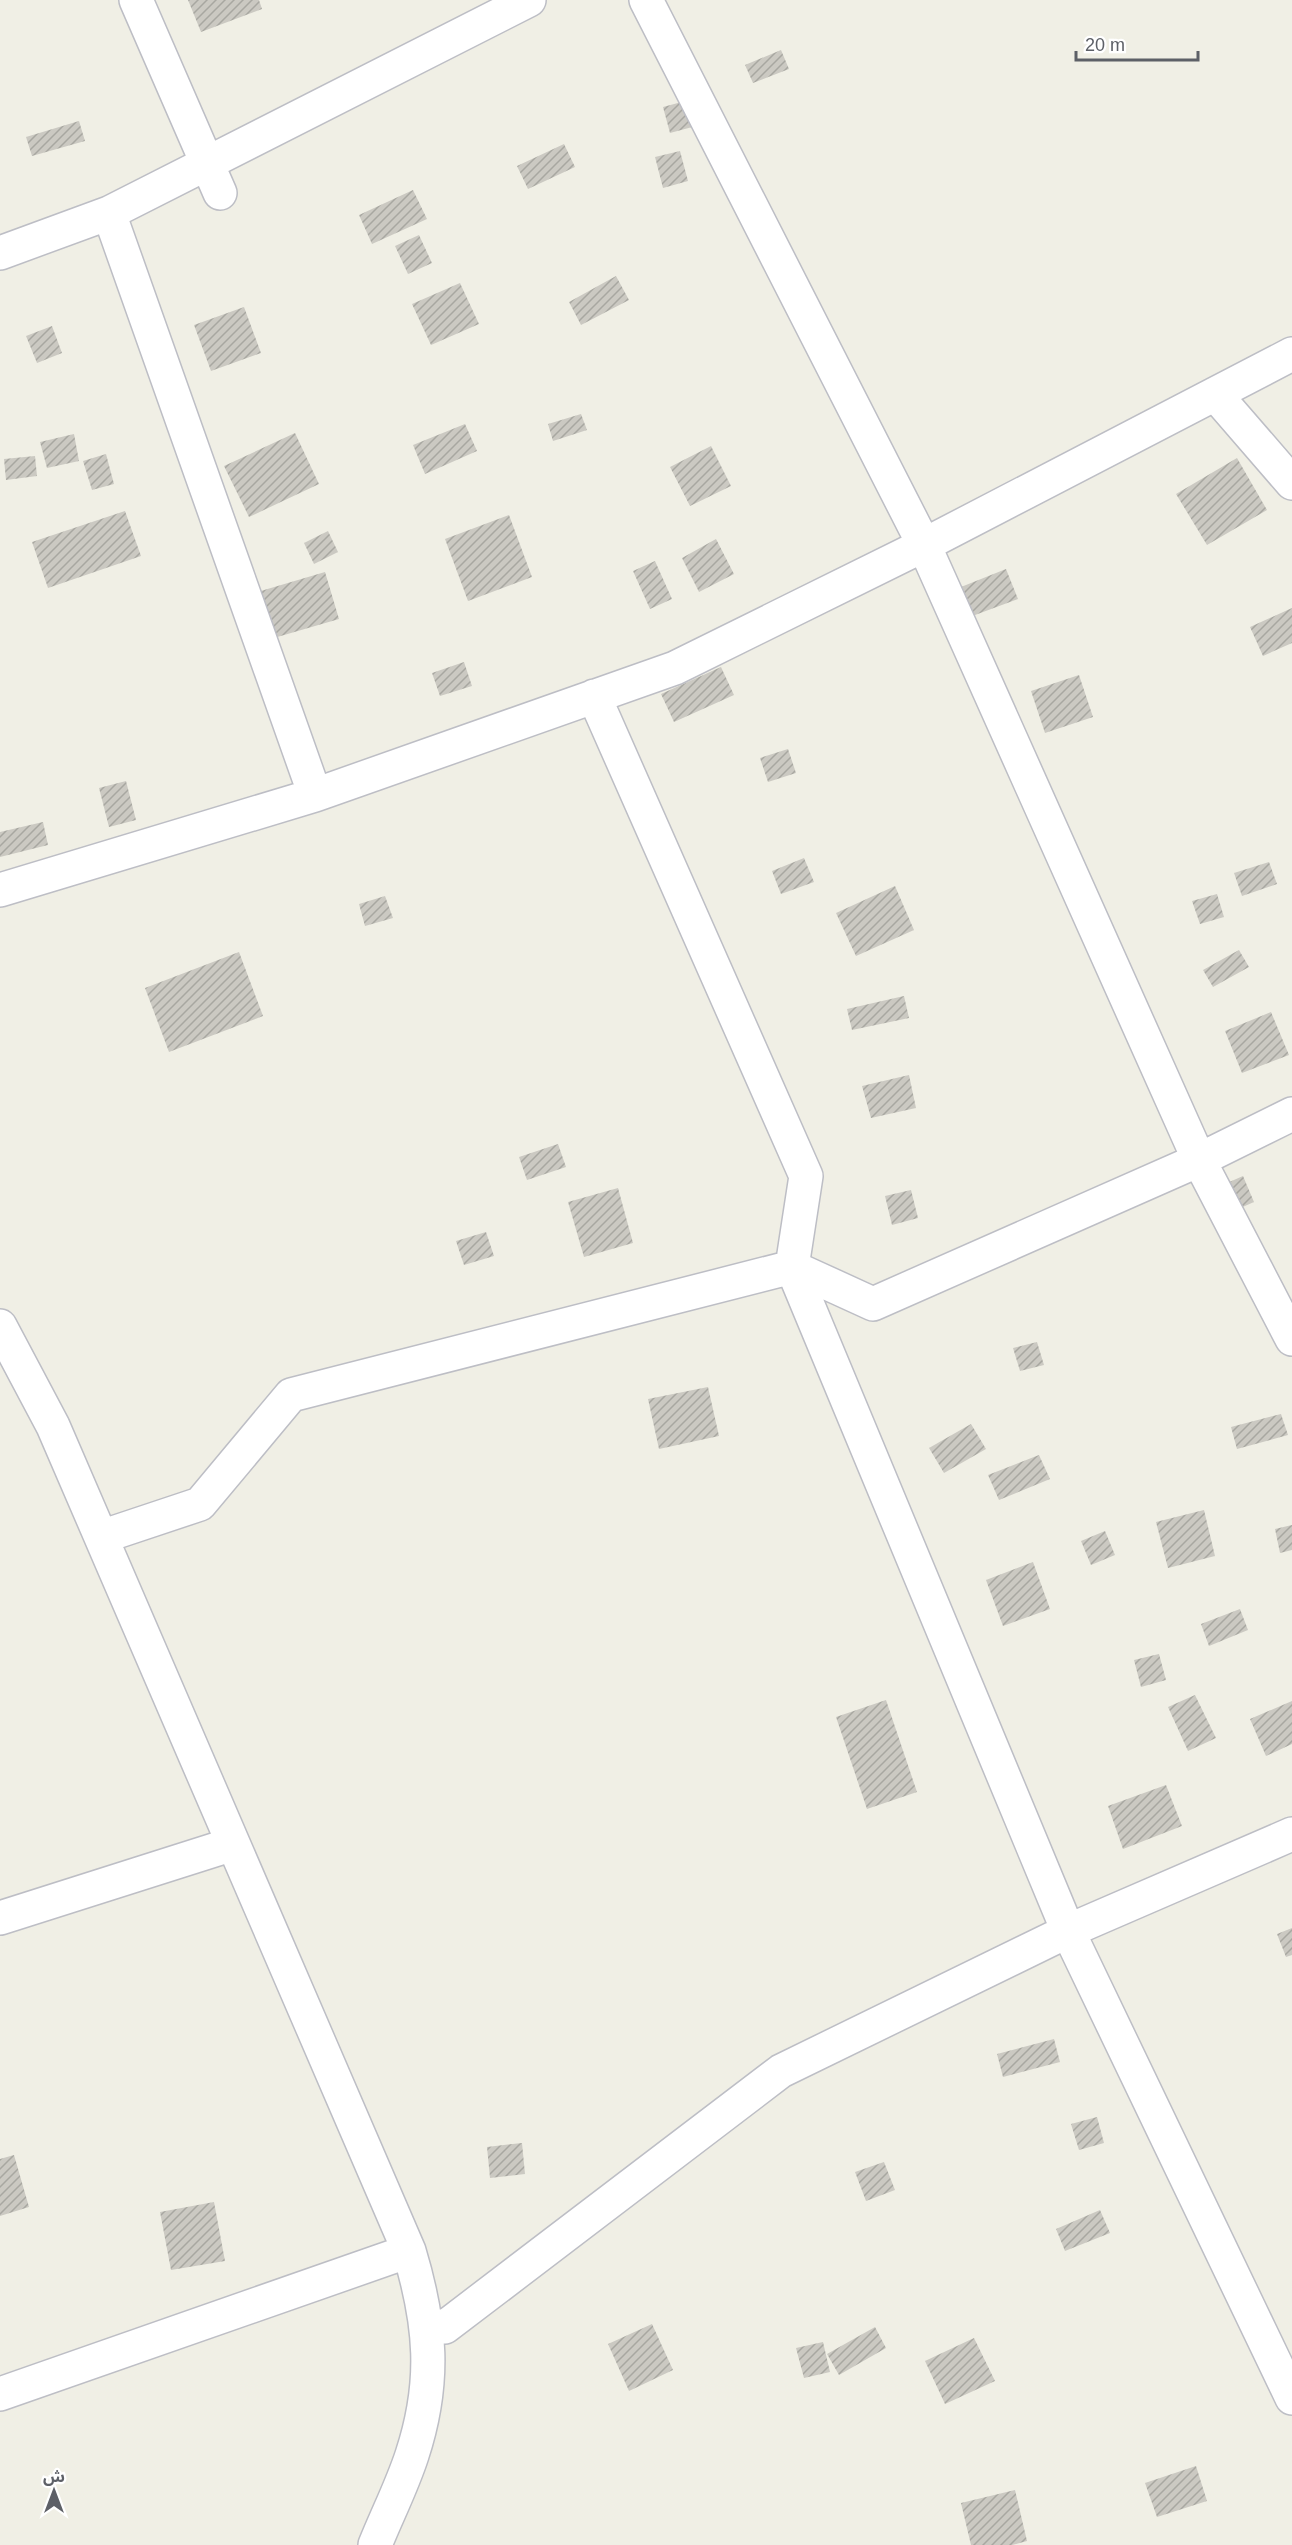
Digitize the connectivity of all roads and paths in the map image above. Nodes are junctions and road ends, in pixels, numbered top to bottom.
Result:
1 (136, 0) edge
2 (529, 0) edge
3 (646, 0) edge
4 (207, 163) junction
5 (220, 193) dead end
6 (109, 213) junction
7 (0, 253) edge
8 (1292, 354) edge
9 (1215, 394) junction
10 (1292, 483) edge
11 (924, 545) junction
12 (594, 696) junction
13 (315, 795) junction
14 (0, 890) edge
15 (1292, 1114) edge
16 (1199, 1160) junction
17 (792, 1267) junction
18 (0, 1326) edge
19 (1292, 1339) edge
20 (101, 1537) junction
21 (1292, 1834) edge
22 (233, 1844) junction
23 (0, 1918) edge
24 (1068, 1931) junction
25 (409, 2252) junction
26 (427, 2324) junction
27 (0, 2394) edge
28 (1292, 2398) edge
29 (375, 2545) edge

1 - 4 street
2 - 4 street
3 - 11 street
4 - 5 street
4 - 6 street
6 - 7 street
6 - 13 street
8 - 9 street
9 - 10 street
9 - 11 street
11 - 12 street
11 - 16 street
12 - 13 street
12 - 17 street
13 - 14 street
15 - 16 street
16 - 17 street
16 - 19 street
17 - 20 street
17 - 24 street
18 - 20 street
20 - 22 street
21 - 24 street
22 - 23 street
22 - 25 street
24 - 26 street
24 - 28 street
25 - 26 street
25 - 27 street
26 - 29 street

